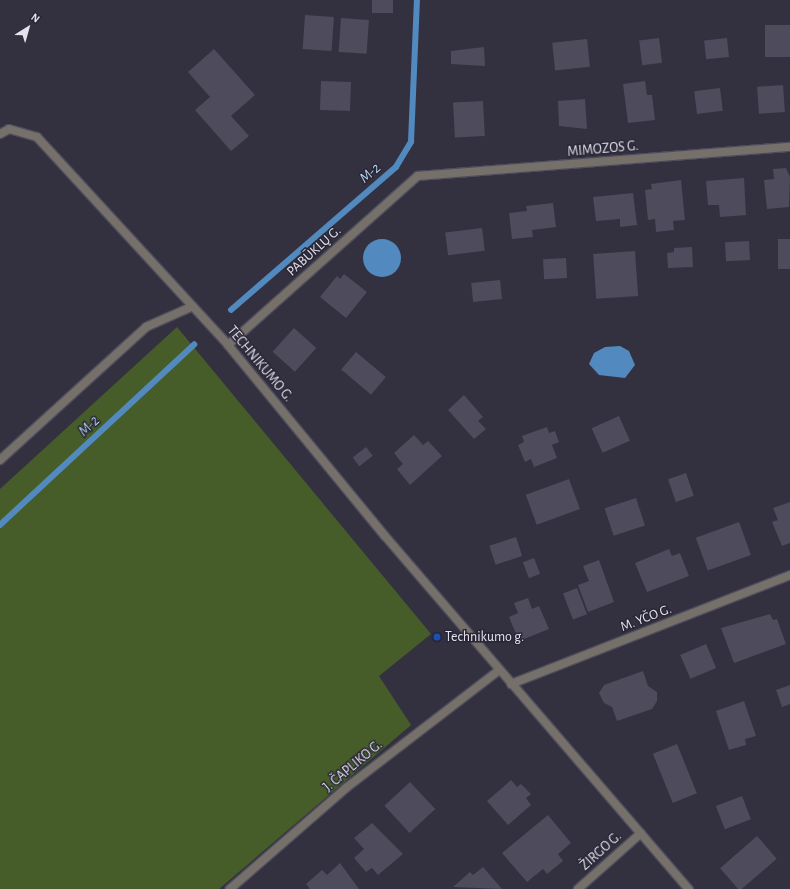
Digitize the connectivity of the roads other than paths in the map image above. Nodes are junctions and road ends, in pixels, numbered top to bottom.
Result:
1 (0, 134) edge
2 (790, 147) edge
3 (418, 176) joint
4 (191, 307) junction
5 (228, 345) junction
6 (0, 460) edge
7 (790, 575) edge
8 (499, 670) junction
9 (511, 684) junction
10 (641, 833) junction
11 (230, 889) edge
12 (578, 889) edge
13 (689, 889) edge

1 - 4 street, TECHNIKUMO G.
2 - 3 street, MIMOZOS G.
3 - 5 street, PABŪKLŲ G.
4 - 5 street, TECHNIKUMO G.
4 - 6 street
5 - 8 street, TECHNIKUMO G.
7 - 9 street, M. YČO G.
8 - 9 street, TECHNIKUMO G.
8 - 11 street, J. ČAPLIKO G.
9 - 10 street, TECHNIKUMO G.
10 - 12 street, ŽIRGO G.
10 - 13 street, TECHNIKUMO G.

